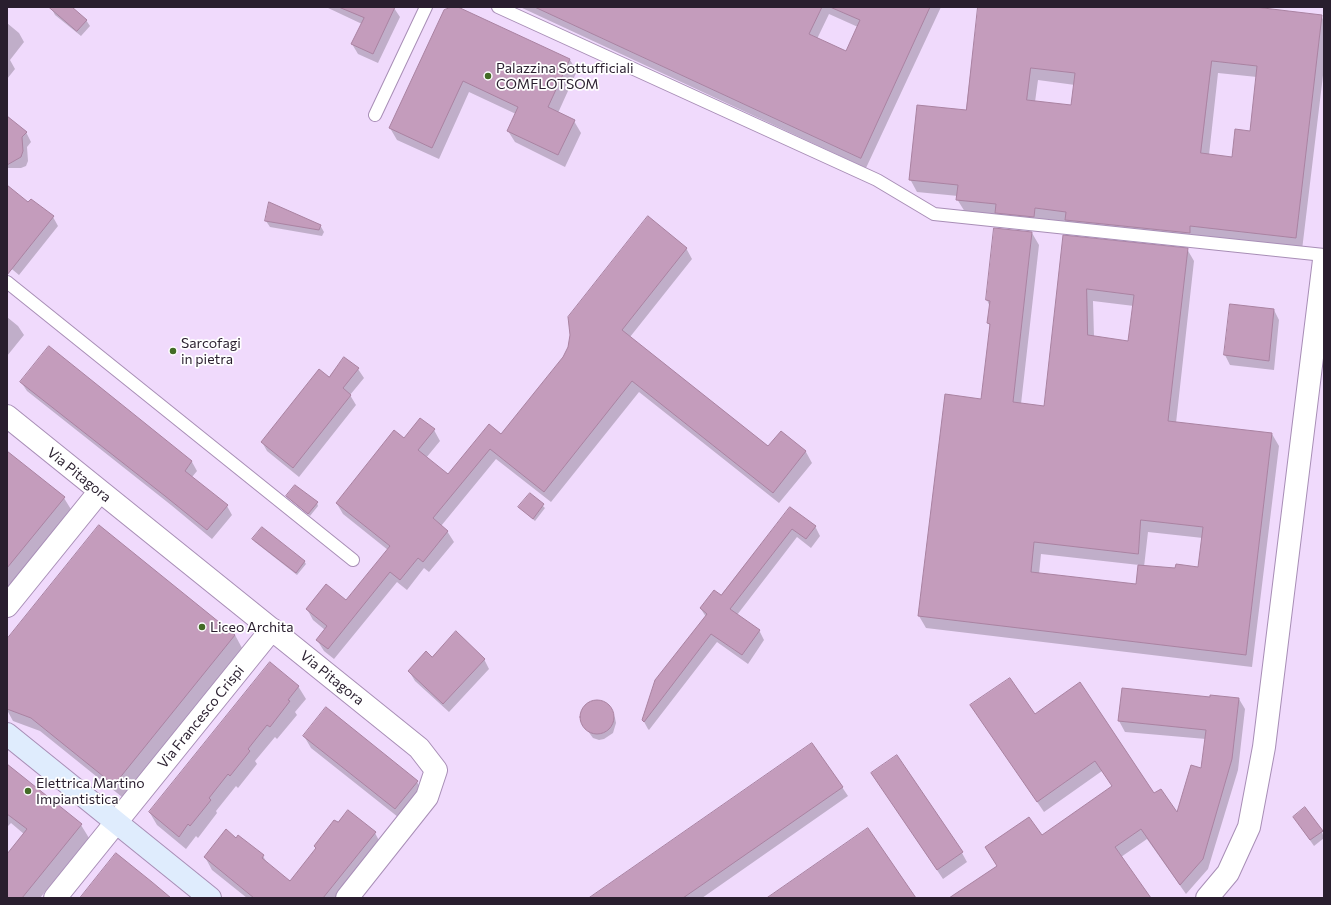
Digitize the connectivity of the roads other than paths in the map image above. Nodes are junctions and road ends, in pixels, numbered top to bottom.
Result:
1 (426, 7) edge
2 (498, 7) edge
3 (375, 116) dead end
4 (1324, 255) edge
5 (1324, 260) edge
6 (7, 282) edge
7 (7, 416) edge
8 (100, 491) junction
9 (353, 560) dead end
10 (7, 606) edge
11 (272, 630) junction
12 (7, 734) edge
13 (116, 822) junction
14 (54, 898) edge
15 (210, 898) edge
16 (347, 898) edge
17 (1207, 898) edge

1 - 3 lane
2 - 4 lane
5 - 17 street
6 - 9 lane
7 - 8 street, Via Pitagora
8 - 10 street
8 - 11 street, Via Pitagora
11 - 13 street, Via Francesco Crispi
11 - 16 street, Via Pitagora
12 - 13 main road
13 - 14 street, Via Francesco Crispi
13 - 15 main road

